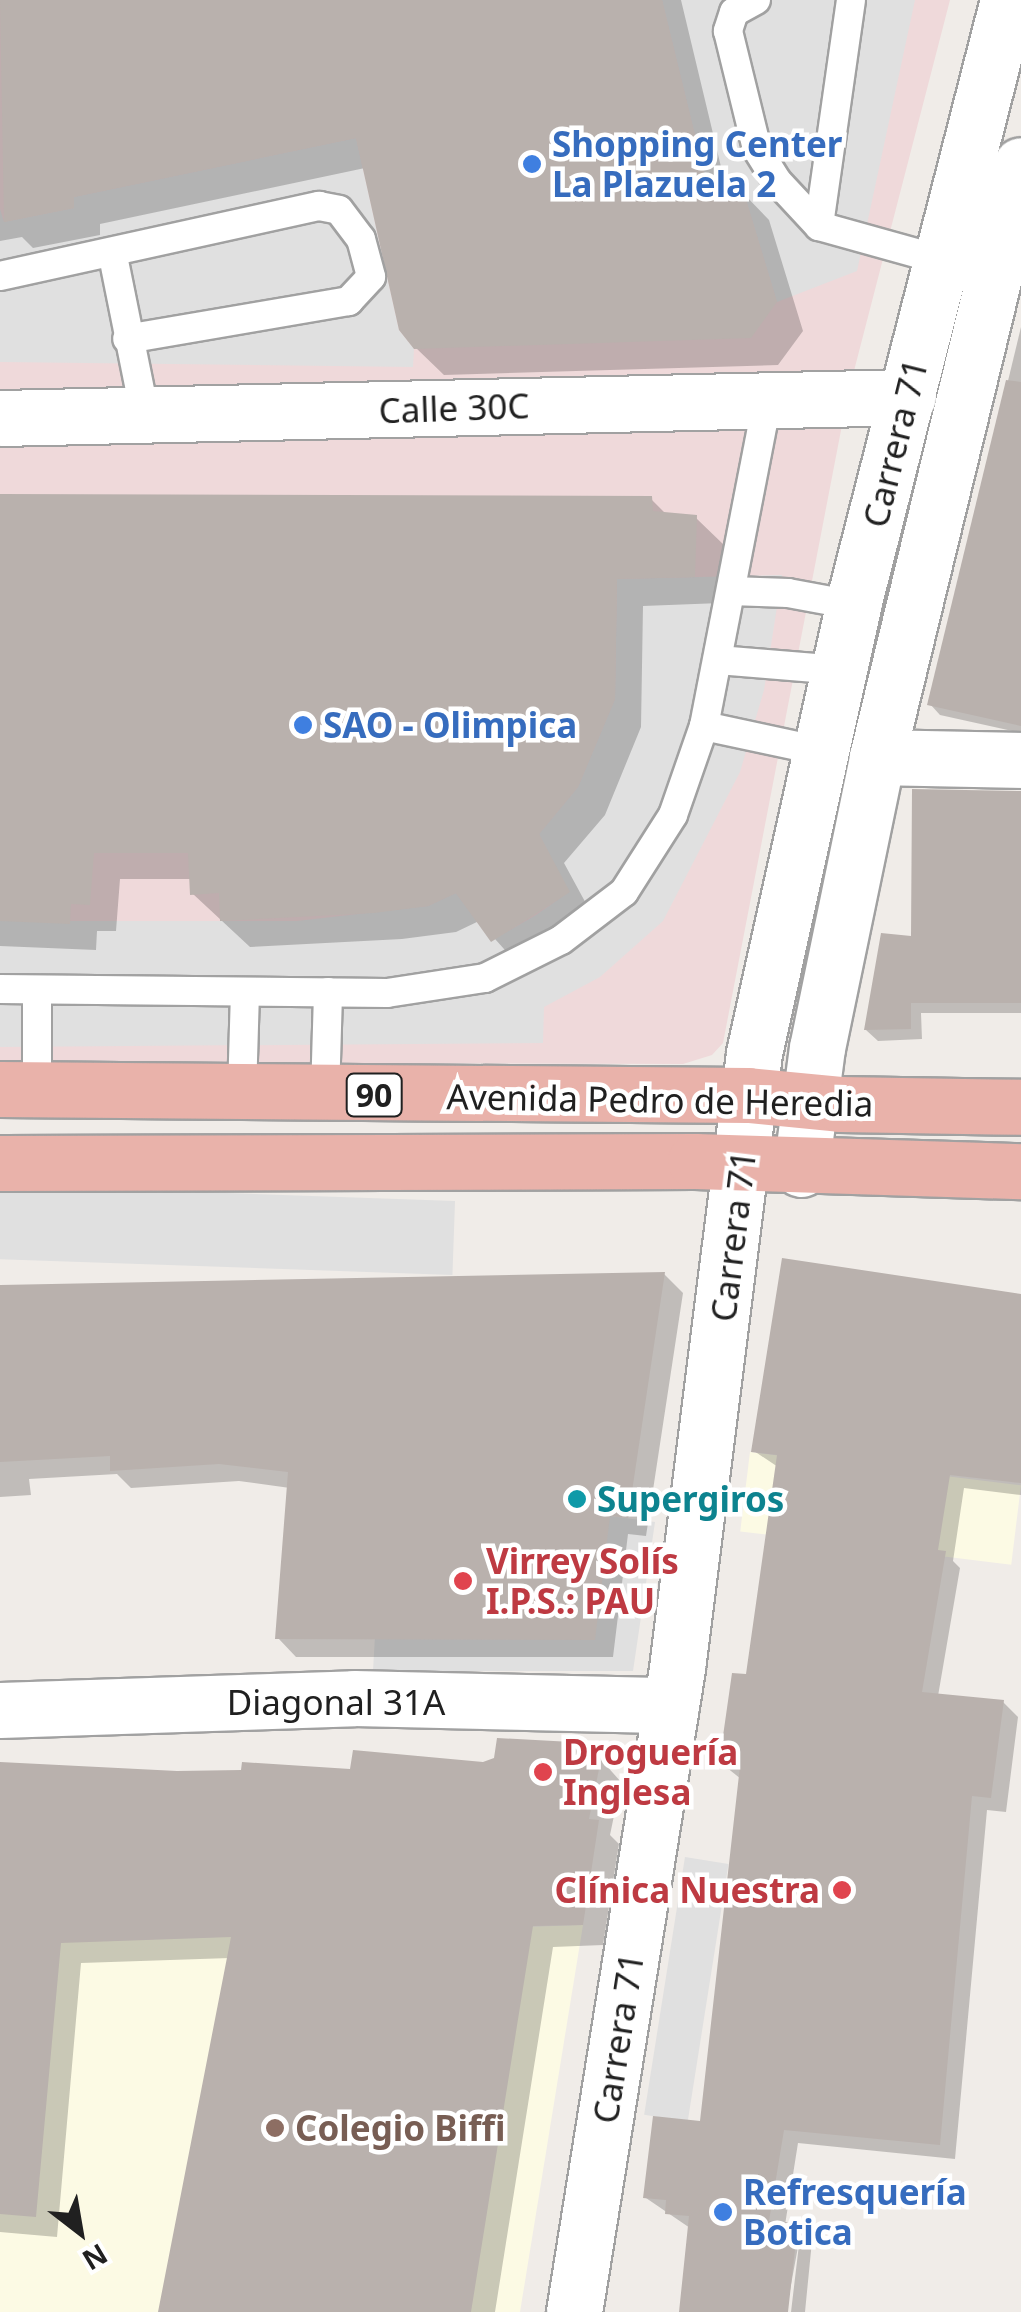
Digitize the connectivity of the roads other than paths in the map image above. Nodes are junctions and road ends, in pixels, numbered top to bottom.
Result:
1 (756, 0) edge
2 (851, 0) edge
3 (1008, 0) edge
4 (1021, 165) edge
5 (819, 226) junction
6 (112, 256) junction
7 (937, 259) junction
8 (0, 276) edge
9 (127, 339) junction
10 (768, 397) junction
11 (908, 397) junction
12 (0, 418) edge
13 (146, 418) junction
14 (731, 591) junction
15 (853, 606) junction
16 (718, 660) junction
17 (840, 670) junction
18 (704, 726) junction
19 (821, 751) junction
20 (877, 758) junction
21 (1021, 760) edge
22 (0, 989) edge
23 (37, 990) junction
24 (246, 992) junction
25 (328, 992) junction
26 (19, 1089) edge
27 (242, 1093) junction
28 (326, 1095) junction
29 (748, 1095) junction
30 (809, 1102) junction
31 (1021, 1108) edge
32 (0, 1163) edge
33 (742, 1165) junction
34 (801, 1169) junction
35 (1021, 1171) edge
36 (671, 1706) junction
37 (0, 1710) edge
38 (574, 2312) edge

1 - 5 lane
2 - 5 lane
3 - 7 street, Carrera 71
4 - 20 street, Carrera 71
5 - 7 lane
6 - 8 lane
6 - 9 lane
6 - 9 lane
7 - 11 street, Carrera 71
9 - 13 lane
10 - 11 street, Calle 30C
10 - 13 street, Calle 30C
10 - 14 lane
11 - 15 street, Carrera 71
12 - 13 street, Calle 30C
14 - 15 lane
14 - 16 lane
15 - 17 street, Carrera 71
16 - 17 lane
16 - 18 lane
17 - 19 street, Carrera 71
18 - 19 lane
18 - 25 lane
19 - 29 street, Carrera 71
20 - 21 street
20 - 30 street, Carrera 71
22 - 23 lane
23 - 24 lane
23 - 26 lane
24 - 25 lane
24 - 27 lane
25 - 28 lane
26 - 27 highway, Avenida Pedro de Heredia / 90
27 - 28 highway, Avenida Pedro de Heredia / 90
28 - 29 highway, Avenida Pedro de Heredia / 90
29 - 30 highway, Avenida Pedro de Heredia / 90
29 - 33 street, Carrera 71
30 - 31 highway, Avenida Pedro de Heredia / 90
30 - 34 street, Carrera 71
32 - 33 highway, Avenida Pedro de Heredia / 90
33 - 34 highway, Avenida Pedro de Heredia / 90
33 - 36 street, Carrera 71
34 - 35 highway, Avenida Pedro de Heredia / 90
36 - 37 street, Diagonal 31A
36 - 38 street, Carrera 71

